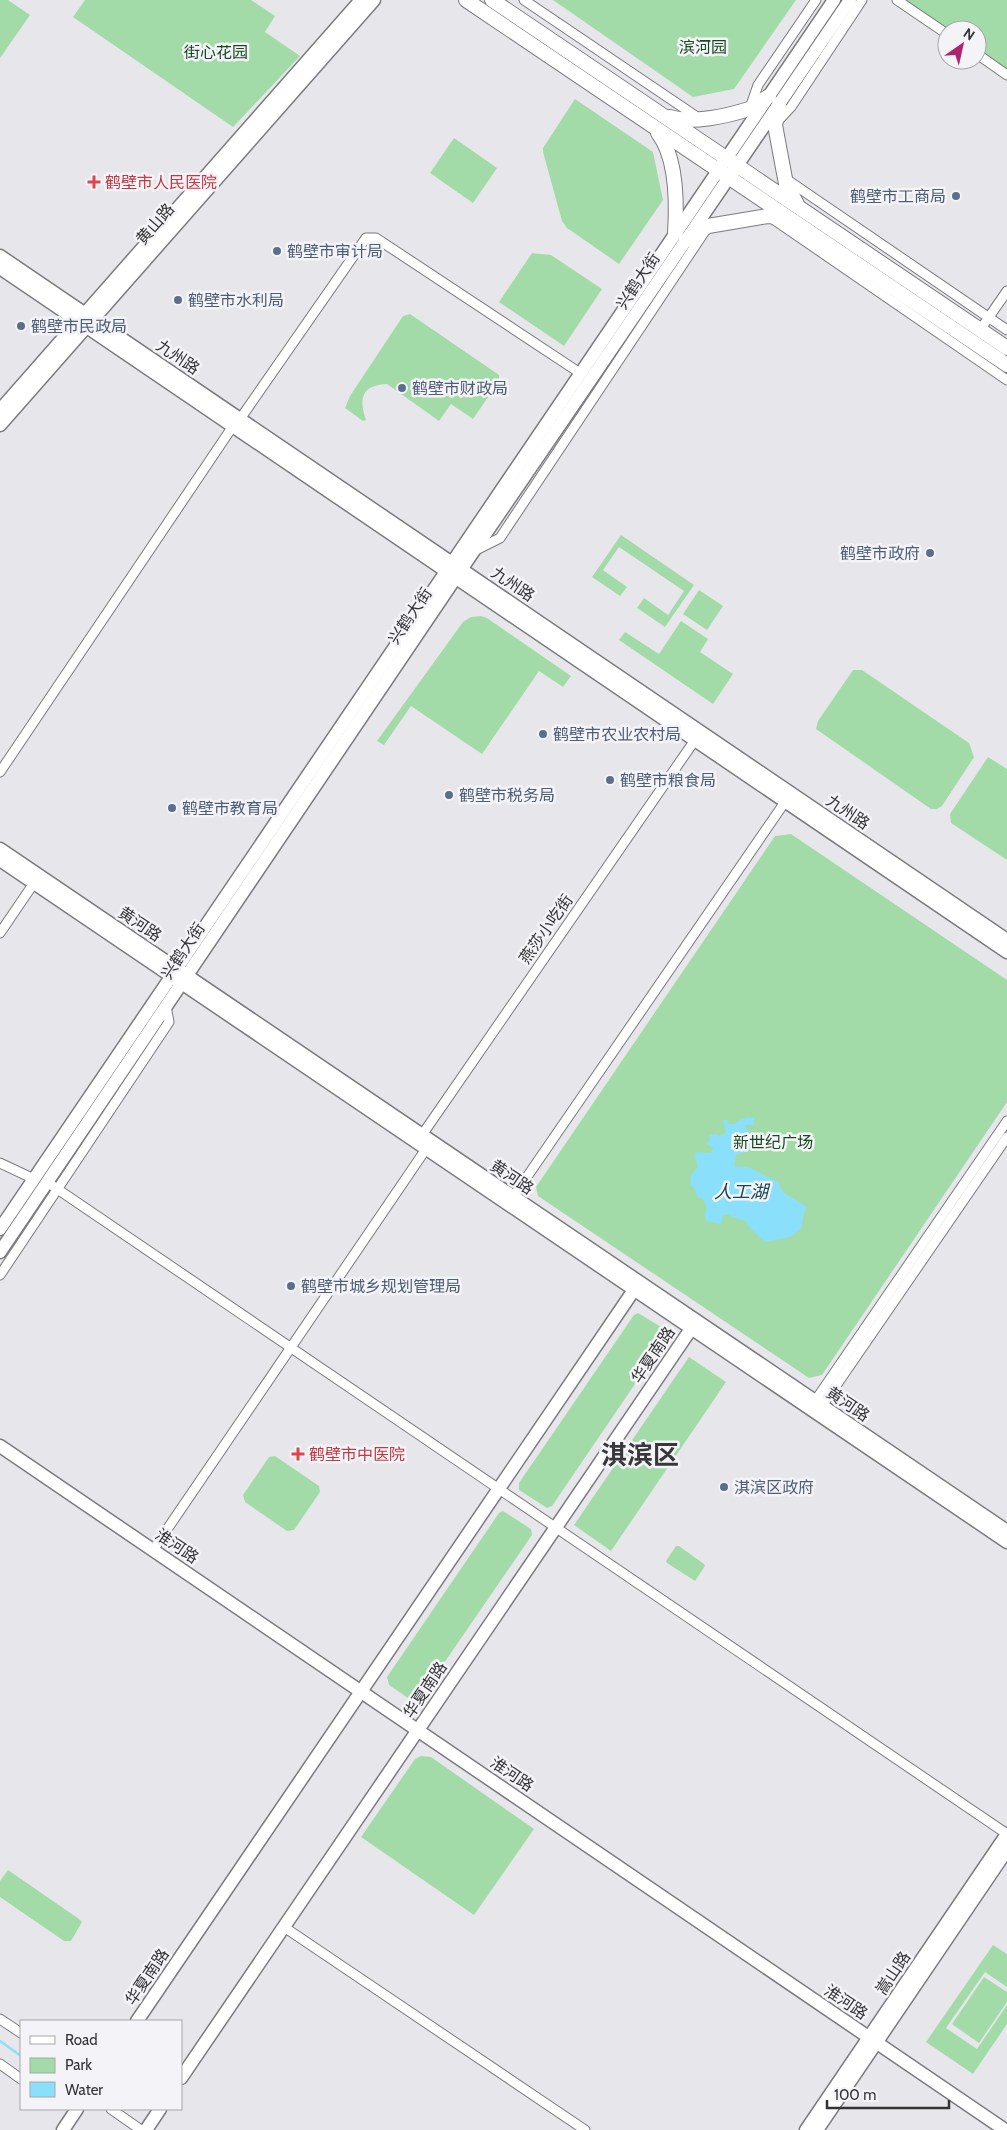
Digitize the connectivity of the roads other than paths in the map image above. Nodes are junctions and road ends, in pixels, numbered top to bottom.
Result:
1 (361, 0) edge
2 (374, 0) edge
3 (466, 0) edge
4 (492, 0) edge
5 (524, 0) edge
6 (816, 0) edge
7 (834, 0) edge
8 (850, 0) edge
9 (862, 0) edge
10 (897, 0) edge
11 (937, 27) edge
12 (987, 61) edge
13 (1007, 75) edge
14 (774, 100) junction
15 (750, 108) junction
16 (660, 113) junction
17 (700, 119) junction
18 (775, 125) junction
19 (653, 126) junction
20 (732, 162) junction
21 (724, 174) junction
22 (785, 178) junction
23 (800, 208) junction
24 (768, 216) junction
25 (789, 218) junction
26 (708, 226) junction
27 (681, 237) junction
28 (0, 256) edge
29 (0, 268) edge
30 (1007, 291) edge
31 (989, 317) junction
32 (85, 320) junction
33 (980, 330) junction
34 (1007, 330) edge
35 (1007, 348) edge
36 (1007, 365) edge
37 (580, 373) junction
38 (1007, 380) edge
39 (0, 410) edge
40 (236, 423) junction
41 (0, 425) edge
42 (473, 552) junction
43 (453, 570) junction
44 (695, 740) junction
45 (0, 772) edge
46 (786, 802) junction
47 (0, 849) edge
48 (0, 860) edge
49 (34, 883) junction
50 (0, 933) edge
51 (1007, 940) edge
52 (1007, 952) edge
53 (179, 976) junction
54 (166, 1006) junction
55 (1007, 1121) edge
56 (422, 1135) junction
57 (1007, 1137) edge
58 (426, 1149) junction
59 (0, 1163) edge
60 (34, 1179) junction
61 (47, 1182) junction
62 (58, 1190) junction
63 (511, 1201) junction
64 (0, 1229) edge
65 (0, 1252) edge
66 (0, 1275) edge
67 (636, 1286) junction
68 (694, 1325) junction
69 (291, 1348) junction
70 (818, 1404) junction
71 (0, 1446) edge
72 (498, 1489) junction
73 (556, 1528) junction
74 (1007, 1531) edge
75 (1007, 1542) edge
76 (153, 1550) junction
77 (361, 1691) junction
78 (418, 1730) junction
79 (1007, 1834) edge
80 (1007, 1850) edge
81 (284, 1927) junction
82 (0, 2019) edge
83 (137, 2020) edge
84 (20, 2032) edge
85 (872, 2040) junction
86 (0, 2064) edge
87 (182, 2077) edge
88 (20, 2078) edge
89 (113, 2110) edge
90 (159, 2110) edge
91 (72, 2111) edge
92 (63, 2130) edge
93 (141, 2130) edge
94 (146, 2130) edge
95 (585, 2130) edge
96 (806, 2130) edge
97 (817, 2130) edge
98 (1005, 2130) edge

1 - 32 street, 黄山路
2 - 32 street, 黄山路
3 - 19 main road
4 - 16 main road
5 - 17 street
6 - 15 street
7 - 14 street, 兴鹤大街
8 - 14 street, 兴鹤大街
9 - 18 street
10 - 11 street
12 - 13 street
14 - 15 main road
14 - 18 main road
14 - 20 street, 兴鹤大街
15 - 17 main road
16 - 17 main road
16 - 20 main road
18 - 22 main road
19 - 21 main road
19 - 27 main road
20 - 21 street, 兴鹤大街
20 - 23 main road
21 - 25 main road
21 - 27 street, 兴鹤大街
22 - 23 main road
22 - 31 street
23 - 33 main road
24 - 25 main road
24 - 26 main road
24 - 38 street
25 - 36 main road
26 - 27 main road
26 - 42 street
27 - 37 street, 兴鹤大街
27 - 42 street, 兴鹤大街
28 - 32 street, 九州路
29 - 32 street, 九州路
30 - 31 street
31 - 33 street
31 - 34 street
32 - 39 street, 黄山路
32 - 40 street, 九州路
32 - 41 street, 黄山路
33 - 35 main road
37 - 40 street
37 - 43 street, 兴鹤大街
40 - 43 street, 九州路
40 - 45 street
42 - 43 street, 兴鹤大街
43 - 44 street, 九州路
43 - 51 street, 九州路
43 - 53 street, 兴鹤大街
44 - 46 street, 九州路
44 - 56 street, 燕莎小吃街
46 - 52 street, 九州路
46 - 63 street
47 - 53 street, 黄河路
48 - 49 street, 黄河路
49 - 50 street
49 - 53 street, 黄河路
53 - 54 street, 兴鹤大街
53 - 56 street, 黄河路
53 - 58 street, 黄河路
53 - 60 street, 兴鹤大街
54 - 61 street, 兴鹤大街
54 - 62 street
55 - 70 street
56 - 63 street, 黄河路
57 - 70 street
58 - 63 street, 黄河路
58 - 69 street
59 - 60 street
60 - 64 street, 兴鹤大街
61 - 62 street
61 - 65 street, 兴鹤大街
62 - 66 street
62 - 69 street
63 - 67 street, 黄河路
67 - 68 street, 黄河路
67 - 72 street, 华夏南路
68 - 70 street, 黄河路
68 - 73 street, 华夏南路
68 - 75 street, 黄河路
69 - 72 street
69 - 76 street
70 - 74 street, 黄河路
71 - 76 street, 淮河路
72 - 73 street
72 - 77 street, 华夏南路
73 - 78 street, 华夏南路
73 - 79 street
76 - 77 street, 淮河路
77 - 78 street, 淮河路
77 - 83 street, 华夏南路
78 - 81 street, 华夏南路
78 - 85 street, 淮河路
79 - 85 street, 嵩山路
80 - 85 street, 嵩山路
81 - 87 street, 华夏南路
81 - 95 street
82 - 84 street
85 - 96 street, 嵩山路
85 - 97 street, 嵩山路
85 - 98 street, 淮河路
86 - 88 street
89 - 93 street
90 - 94 street
91 - 92 street

